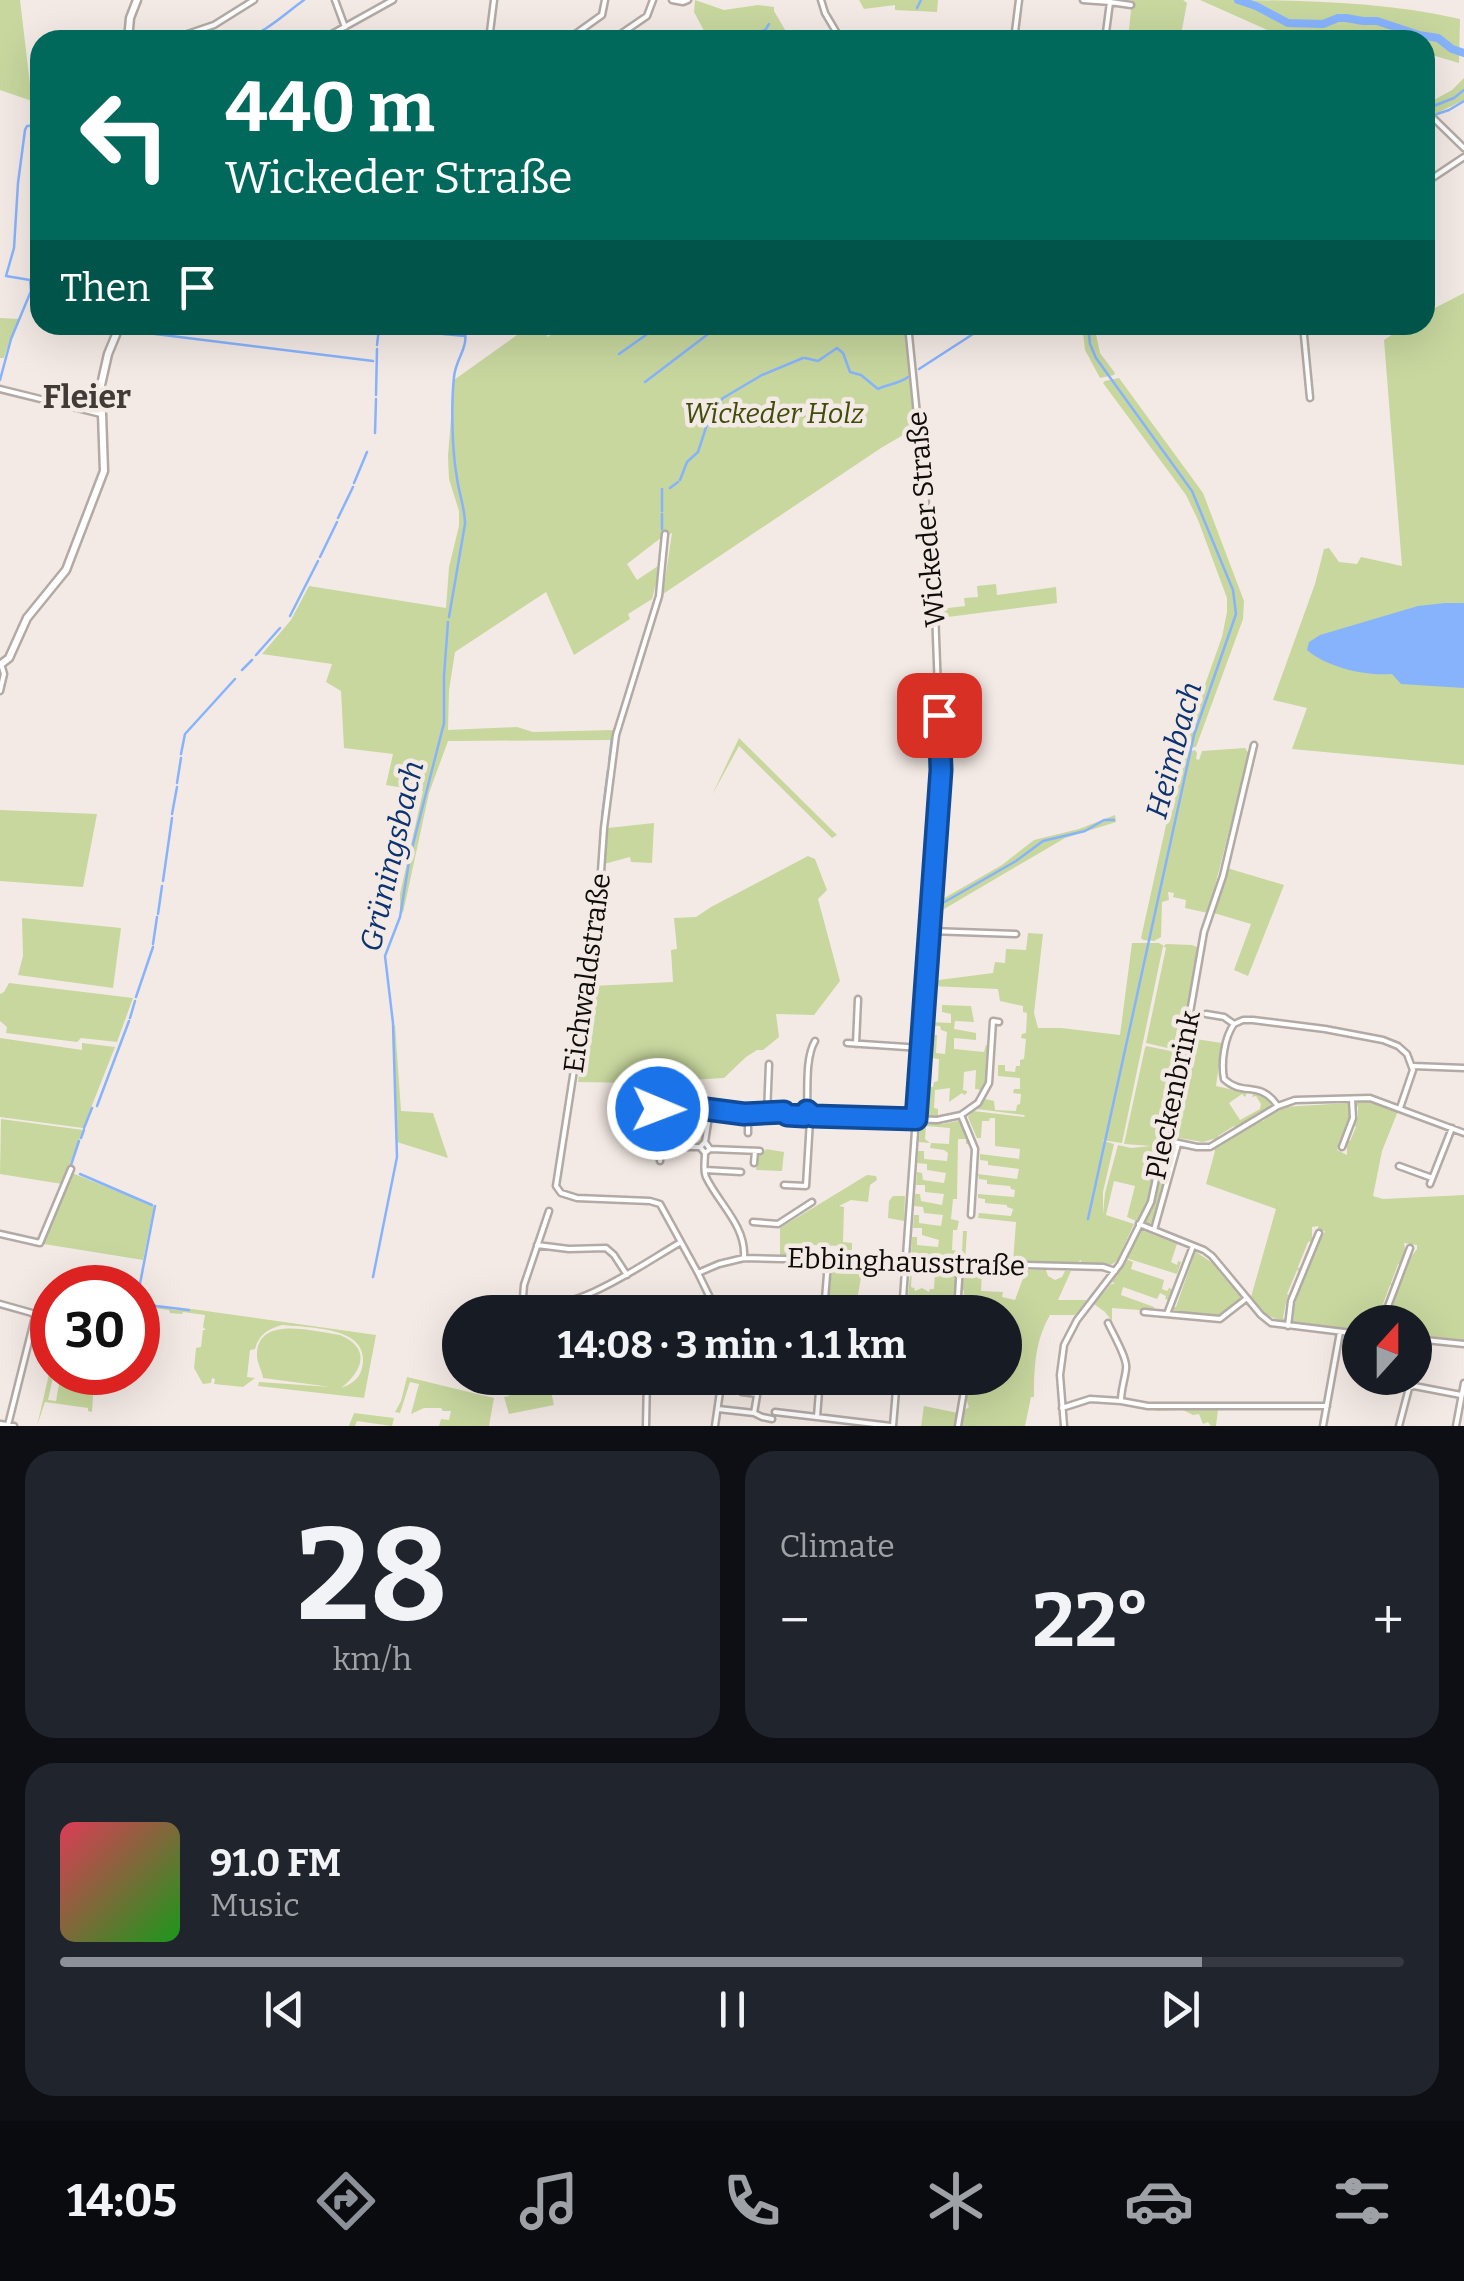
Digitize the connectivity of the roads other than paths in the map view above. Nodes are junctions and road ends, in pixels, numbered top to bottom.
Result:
1 (138, 0) edge
2 (254, 0) edge
3 (335, 0) edge
4 (394, 0) edge
5 (494, 0) edge
6 (605, 0) edge
7 (654, 0) edge
8 (672, 0) edge
9 (688, 0) edge
10 (821, 0) edge
11 (1019, 0) edge
12 (1083, 0) edge
13 (1110, 1) edge
14 (1130, 5) dead end
15 (344, 28) junction
16 (129, 30) edge
17 (199, 30) edge
18 (340, 30) edge
19 (491, 30) edge
20 (581, 30) edge
21 (627, 30) edge
22 (835, 30) edge
23 (1015, 30) edge
24 (1106, 30) edge
25 (1435, 121) edge
26 (1464, 148) edge
27 (1464, 156) edge
28 (1435, 176) edge
29 (116, 335) edge
30 (909, 335) edge
31 (1304, 335) edge
32 (0, 389) edge
33 (1310, 398) dead end
34 (101, 414) junction
35 (665, 534) dead end
36 (2, 667) edge
37 (0, 691) edge
38 (1254, 745) dead end
39 (930, 931) junction
40 (1016, 934) dead end
41 (858, 999) dead end
42 (1206, 1014) dead end
43 (999, 1022) dead end
44 (1234, 1024) junction
45 (815, 1041) dead end
46 (847, 1043) dead end
47 (856, 1044) junction
48 (921, 1048) junction
49 (768, 1064) dead end
50 (1413, 1066) junction
51 (1464, 1068) edge
52 (1352, 1099) junction
53 (1278, 1106) junction
54 (615, 1107) dead end
55 (1400, 1108) junction
56 (710, 1110) junction
57 (748, 1113) junction
58 (805, 1113) junction
59 (767, 1114) junction
60 (961, 1115) junction
61 (811, 1118) junction
62 (916, 1119) junction
63 (1452, 1128) junction
64 (748, 1133) dead end
65 (1464, 1133) edge
66 (1164, 1140) junction
67 (702, 1144) junction
68 (1178, 1144) junction
69 (650, 1147) dead end
70 (661, 1147) junction
71 (1342, 1147) dead end
72 (708, 1151) junction
73 (660, 1161) dead end
74 (754, 1162) dead end
75 (1399, 1166) dead end
76 (71, 1169) dead end
77 (704, 1170) junction
78 (741, 1172) dead end
79 (784, 1185) dead end
80 (812, 1202) dead end
81 (549, 1211) dead end
82 (971, 1216) dead end
83 (752, 1222) dead end
84 (1139, 1224) junction
85 (1154, 1230) junction
86 (1319, 1233) dead end
87 (0, 1234) edge
88 (681, 1242) junction
89 (537, 1245) junction
90 (1193, 1246) junction
91 (1410, 1248) dead end
92 (744, 1258) junction
93 (828, 1260) junction
94 (906, 1262) junction
95 (960, 1264) junction
96 (1115, 1271) junction
97 (698, 1273) junction
98 (627, 1275) junction
99 (709, 1295) edge
100 (825, 1295) edge
101 (903, 1295) edge
102 (958, 1295) edge
103 (1247, 1298) junction
104 (0, 1304) edge
105 (1388, 1305) edge
106 (1144, 1312) dead end
107 (1167, 1314) junction
108 (1108, 1324) dead end
109 (1288, 1326) junction
110 (1112, 1332) junction
111 (1340, 1332) joint
112 (1104, 1335) dead end
113 (1432, 1341) edge
114 (1464, 1344) edge
115 (1464, 1383) edge
116 (647, 1395) edge
117 (720, 1395) edge
118 (757, 1395) edge
119 (819, 1395) edge
120 (895, 1395) edge
121 (963, 1395) edge
122 (1462, 1396) junction
123 (1121, 1400) junction
124 (1327, 1406) junction
125 (1062, 1408) junction
126 (718, 1409) junction
127 (754, 1412) junction
128 (817, 1417) junction
129 (0, 1424) edge
130 (11, 1426) edge
131 (646, 1426) edge
132 (715, 1426) edge
133 (892, 1426) edge
134 (958, 1426) edge
135 (1064, 1426) edge
136 (1323, 1426) edge
137 (1398, 1426) edge
138 (1456, 1426) edge

1 - 16 main road
2 - 17 street
3 - 15 street
4 - 15 street
5 - 19 street
6 - 20 street
7 - 21 street
8 - 9 street
10 - 22 street
11 - 23 street
12 - 13 street
13 - 14 street
13 - 24 street
15 - 18 street
25 - 26 street
27 - 28 street
29 - 34 main road
30 - 39 street, Wickeder Straße
31 - 33 street
32 - 34 street
34 - 36 main road
35 - 88 street, Eichwaldstraße
36 - 37 street
38 - 66 street, Pleckenbrink
39 - 40 street
39 - 48 street, Wickeder Straße
41 - 47 street
42 - 44 street
43 - 60 street
44 - 50 street
44 - 53 street
45 - 58 street
46 - 47 street
47 - 48 street
48 - 62 street, Wickeder Straße
49 - 59 street
50 - 51 street
50 - 55 street
52 - 53 street
52 - 55 street
52 - 71 street
53 - 68 street
54 - 56 street
55 - 63 street
56 - 57 street
56 - 67 street
57 - 59 street
57 - 64 street
58 - 59 street
58 - 61 street
60 - 62 street
60 - 82 street
61 - 62 street
61 - 79 street
62 - 94 street, Wickeder Straße
63 - 65 street
63 - 75 street
66 - 68 street
66 - 84 street, Pleckenbrink
67 - 70 street
67 - 72 street
68 - 85 street
69 - 70 street
70 - 73 street
72 - 74 street
72 - 77 street
76 - 87 street
77 - 78 street
77 - 92 street
80 - 83 street
81 - 89 street
84 - 85 street
84 - 96 street, Pleckenbrink
85 - 90 street
86 - 109 street
88 - 97 street, Eichwaldstraße
88 - 98 street
89 - 98 street
89 - 98 street
90 - 103 street
90 - 107 street
91 - 105 street
92 - 93 street, Ebbinghausstraße
92 - 97 street, Ebbinghausstraße
93 - 94 street, Ebbinghausstraße
93 - 100 street
94 - 95 street, Ebbinghausstraße
94 - 101 street, Wickeder Straße
95 - 96 street, Ebbinghausstraße
95 - 102 street
96 - 125 street, Pleckenbrink
97 - 99 street, Eichwaldstraße
103 - 107 street
103 - 109 street
104 - 130 street
106 - 107 street
108 - 110 street
109 - 111 street
110 - 112 street
110 - 123 street
111 - 124 street
113 - 114 street
115 - 122 street
116 - 131 street
117 - 126 street
118 - 127 street
119 - 128 street
120 - 133 street
121 - 134 street
122 - 137 street
122 - 138 street
123 - 124 street
123 - 125 street
124 - 136 street
125 - 135 street, Pleckenbrink
126 - 127 street
126 - 132 street
127 - 128 street
128 - 133 street
129 - 130 street

